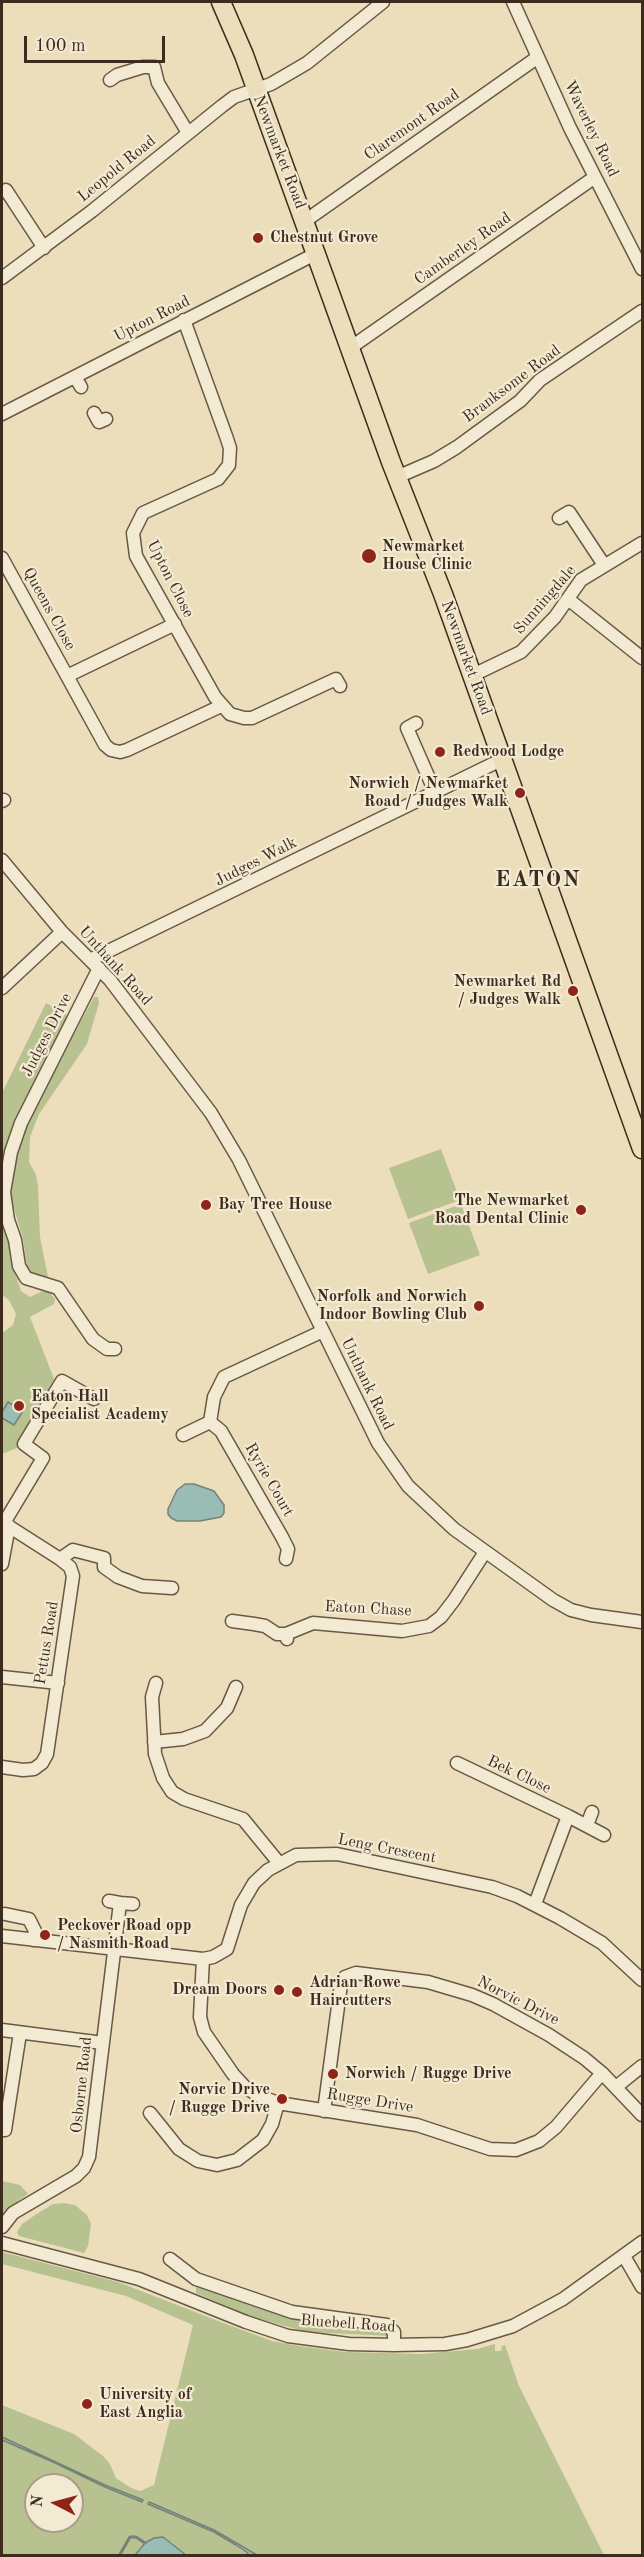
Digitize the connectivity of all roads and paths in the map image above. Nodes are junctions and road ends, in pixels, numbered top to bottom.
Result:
1 (221, 2) edge
2 (383, 2) edge
3 (513, 2) edge
4 (537, 57) junction
5 (110, 80) dead end
6 (255, 90) junction
7 (189, 133) junction
8 (595, 177) junction
9 (6, 190) dead end
10 (305, 221) junction
11 (44, 248) junction
12 (317, 253) junction
13 (642, 269) edge
14 (2, 279) edge
15 (642, 311) edge
16 (184, 320) junction
17 (350, 348) junction
18 (2, 414) edge
19 (397, 477) junction
20 (569, 512) dead end
21 (642, 543) edge
22 (5, 557) edge
23 (604, 565) junction
24 (568, 600) junction
25 (175, 624) junction
26 (642, 658) edge
27 (471, 675) junction
28 (67, 676) junction
29 (336, 679) dead end
30 (221, 706) junction
31 (408, 728) dead end
32 (502, 759) junction
33 (435, 792) junction
34 (2, 860) edge
35 (62, 932) junction
36 (94, 964) junction
37 (2, 987) edge
38 (642, 1149) edge
39 (322, 1331) junction
40 (115, 1348) dead end
41 (94, 1399) dead end
42 (210, 1422) junction
43 (183, 1435) dead end
44 (5, 1524) edge
45 (484, 1552) junction
46 (60, 1559) junction
47 (286, 1559) dead end
48 (2, 1564) edge
49 (167, 1584) dead end
50 (232, 1622) dead end
51 (642, 1622) edge
52 (2, 1677) edge
53 (58, 1683) junction
54 (156, 1683) dead end
55 (236, 1687) dead end
56 (154, 1742) junction
57 (457, 1763) dead end
58 (2, 1767) edge
59 (592, 1812) dead end
60 (568, 1816) junction
61 (587, 1825) junction
62 (604, 1835) dead end
63 (279, 1863) junction
64 (121, 1903) dead end
65 (535, 1905) junction
66 (5, 1914) dead end
67 (2, 1936) edge
68 (33, 1940) junction
69 (115, 1949) junction
70 (203, 1959) junction
71 (642, 1980) edge
72 (2, 2030) edge
73 (20, 2033) junction
74 (103, 2043) junction
75 (642, 2066) edge
76 (602, 2073) junction
77 (616, 2087) junction
78 (278, 2103) junction
79 (324, 2111) junction
80 (642, 2115) edge
81 (153, 2121) dead end
82 (8, 2131) edge
83 (2, 2227) edge
84 (642, 2242) edge
85 (2, 2243) edge
86 (624, 2256) junction
87 (170, 2259) dead end
88 (196, 2279) junction
89 (642, 2287) edge
90 (186, 2298) junction
91 (394, 2345) junction

1 - 6 highway, Newmarket Road
2 - 6 street, Leopold Road
3 - 4 street, Waverley Road
4 - 8 street, Waverley Road
4 - 10 street, Claremont Road
5 - 7 street
6 - 7 street, Leopold Road
6 - 10 highway, Newmarket Road
7 - 11 street, Leopold Road
8 - 13 street, Waverley Road
8 - 17 street, Camberley Road
9 - 11 street
10 - 12 highway, Newmarket Road
11 - 14 street, Leopold Road
12 - 16 street, Upton Road
12 - 17 highway, Newmarket Road
15 - 19 street, Branksome Road
16 - 18 street, Upton Road
16 - 25 street, Upton Close
17 - 19 highway, Newmarket Road
19 - 27 highway, Newmarket Road
20 - 23 street
21 - 23 street, Sunningdale
22 - 28 street, Queens Close
23 - 24 street, Sunningdale
24 - 26 street
24 - 27 street, Sunningdale
25 - 28 street
25 - 30 street, Upton Close
27 - 32 highway, Newmarket Road
28 - 30 street, Queens Close
29 - 30 street
31 - 33 street
32 - 33 street, Judges Walk
32 - 38 highway, Newmarket Road
33 - 36 street, Judges Walk
34 - 35 street, Unthank Road
35 - 36 street, Unthank Road
35 - 37 street
36 - 39 street, Unthank Road
36 - 40 street, Judges Drive
39 - 42 street
39 - 45 street, Unthank Road
41 - 44 street
42 - 43 street
42 - 47 street, Ryrie Court
44 - 46 street
44 - 48 street
45 - 50 street, Eaton Chase
45 - 51 street, Unthank Road
46 - 49 street
46 - 53 street, Pettus Road
52 - 53 street
53 - 58 street, Pettus Road
54 - 56 street
55 - 56 street
56 - 63 street
57 - 60 street, Bek Close
59 - 61 street
60 - 61 street, Bek Close
60 - 65 street
61 - 62 street, Bek Close
63 - 65 street, Leng Crescent
63 - 70 street, Leng Crescent
64 - 69 street, Osborne Road
65 - 71 street, Leng Crescent
66 - 68 street
67 - 68 street
68 - 69 street
69 - 70 street
69 - 74 street, Osborne Road
70 - 78 street, Rugge Drive
72 - 73 street
73 - 74 street
73 - 82 street
74 - 83 street, Osborne Road
75 - 77 street
76 - 77 street, Norvic Drive
76 - 79 street, Rugge Drive
76 - 79 street, Norvic Drive
77 - 80 street, Norvic Drive
78 - 79 street, Rugge Drive
78 - 81 street
84 - 86 street, Bluebell Road
85 - 90 street, Bluebell Road
86 - 89 street
86 - 91 street, Bluebell Road
87 - 88 street
88 - 90 street
88 - 91 street
90 - 91 street, Bluebell Road

